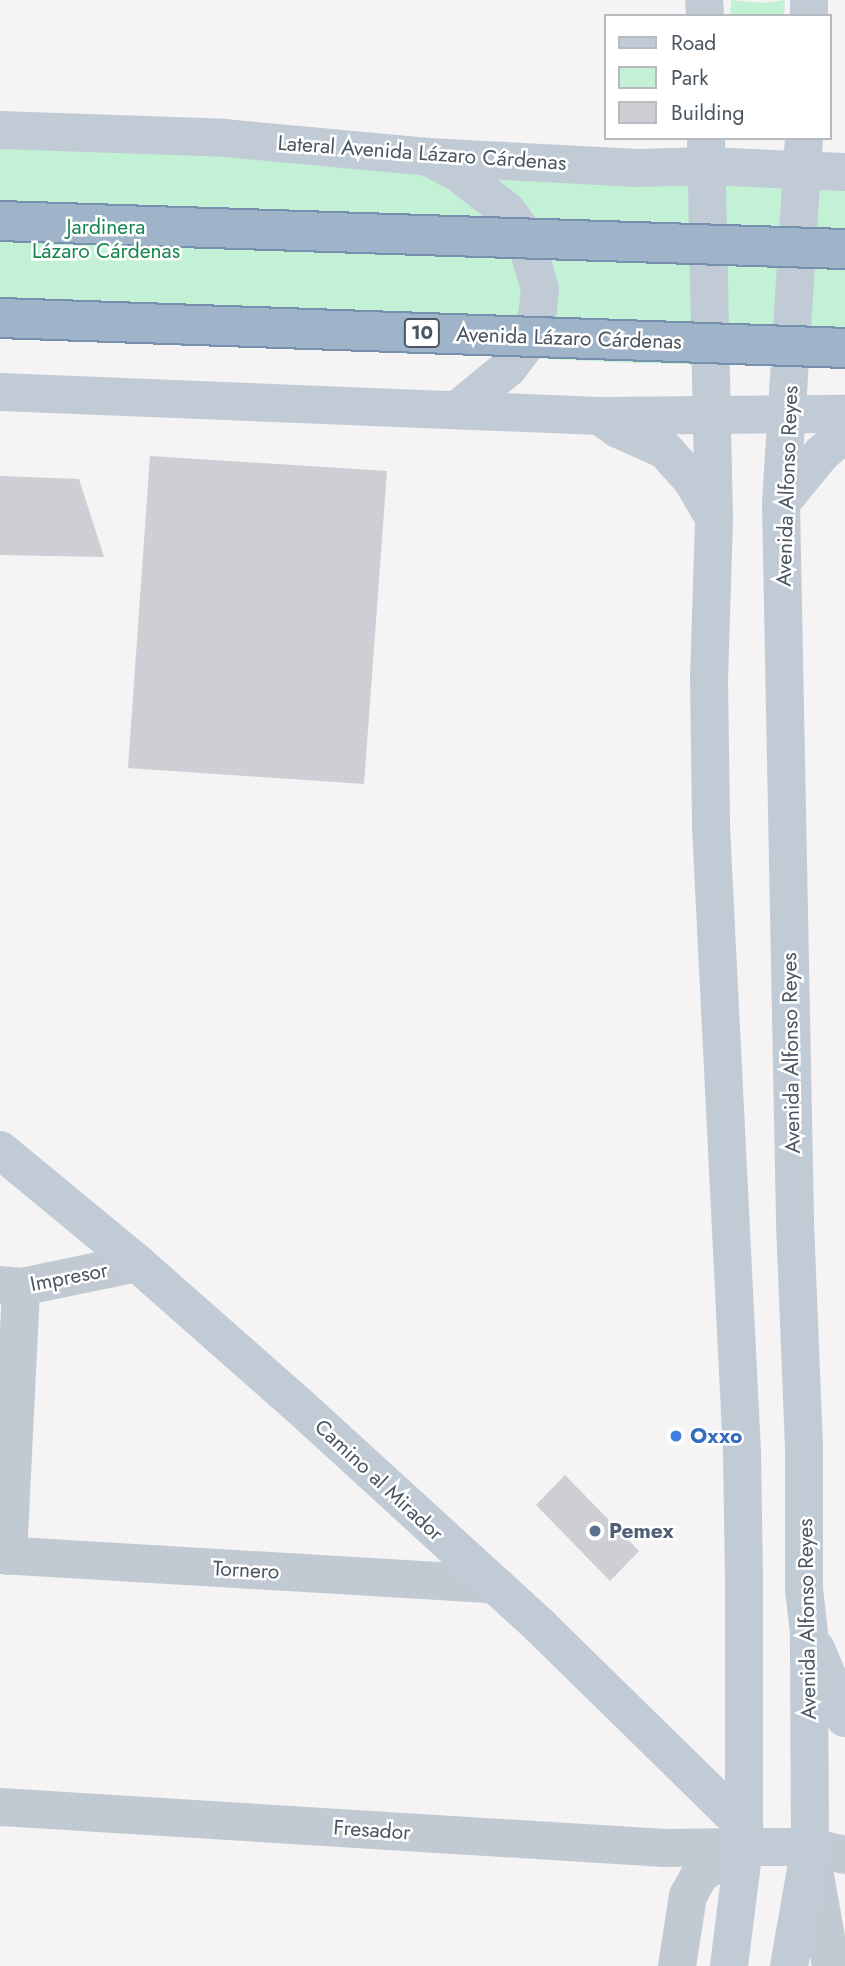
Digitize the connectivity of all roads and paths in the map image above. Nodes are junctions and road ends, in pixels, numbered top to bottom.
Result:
1 (0, 130) edge
2 (706, 152) edge
3 (803, 155) edge
4 (428, 157) junction
5 (845, 172) edge
6 (0, 221) edge
7 (845, 249) edge
8 (0, 318) edge
9 (845, 348) edge
10 (0, 392) edge
11 (457, 410) junction
12 (845, 414) edge
13 (712, 415) junction
14 (787, 415) junction
15 (600, 416) junction
16 (845, 433) edge
17 (782, 503) junction
18 (714, 520) junction
19 (0, 1150) edge
20 (137, 1263) junction
21 (11, 1286) edge
22 (4, 1555) edge
23 (493, 1584) junction
24 (809, 1633) junction
25 (845, 1718) edge
26 (0, 1807) edge
27 (744, 1836) junction
28 (827, 1851) edge
29 (845, 1954) edge
30 (677, 1966) edge
31 (729, 1966) edge
32 (789, 1966) edge
33 (833, 1966) edge

1 - 4 main road, Lateral Avenida Lázaro Cárdenas
2 - 3 main road, Lateral Avenida Lázaro Cárdenas
2 - 4 main road, Lateral Avenida Lázaro Cárdenas
2 - 13 main road
3 - 5 main road, Lateral Avenida Lázaro Cárdenas
3 - 14 main road, Avenida Alfonso Reyes
4 - 11 main road
6 - 7 highway, bridge
8 - 9 highway, Avenida Lázaro Cárdenas / 10, bridge
10 - 11 main road
11 - 15 main road
12 - 14 main road
13 - 14 main road
13 - 15 main road
13 - 18 main road
14 - 17 main road, Avenida Alfonso Reyes
15 - 18 main road
16 - 17 main road
17 - 24 main road, Avenida Alfonso Reyes
18 - 27 main road
19 - 20 main road, Camino al Mirador
20 - 21 street, Impresor
20 - 23 main road, Camino al Mirador
21 - 22 street
22 - 23 street, Tornero
23 - 27 main road, Camino al Mirador
24 - 25 main road
24 - 28 main road, Avenida Alfonso Reyes
26 - 27 street, Fresador
27 - 28 main road
27 - 30 street
27 - 31 main road
28 - 32 main road, Avenida Alfonso Reyes
28 - 33 street
29 - 33 street

